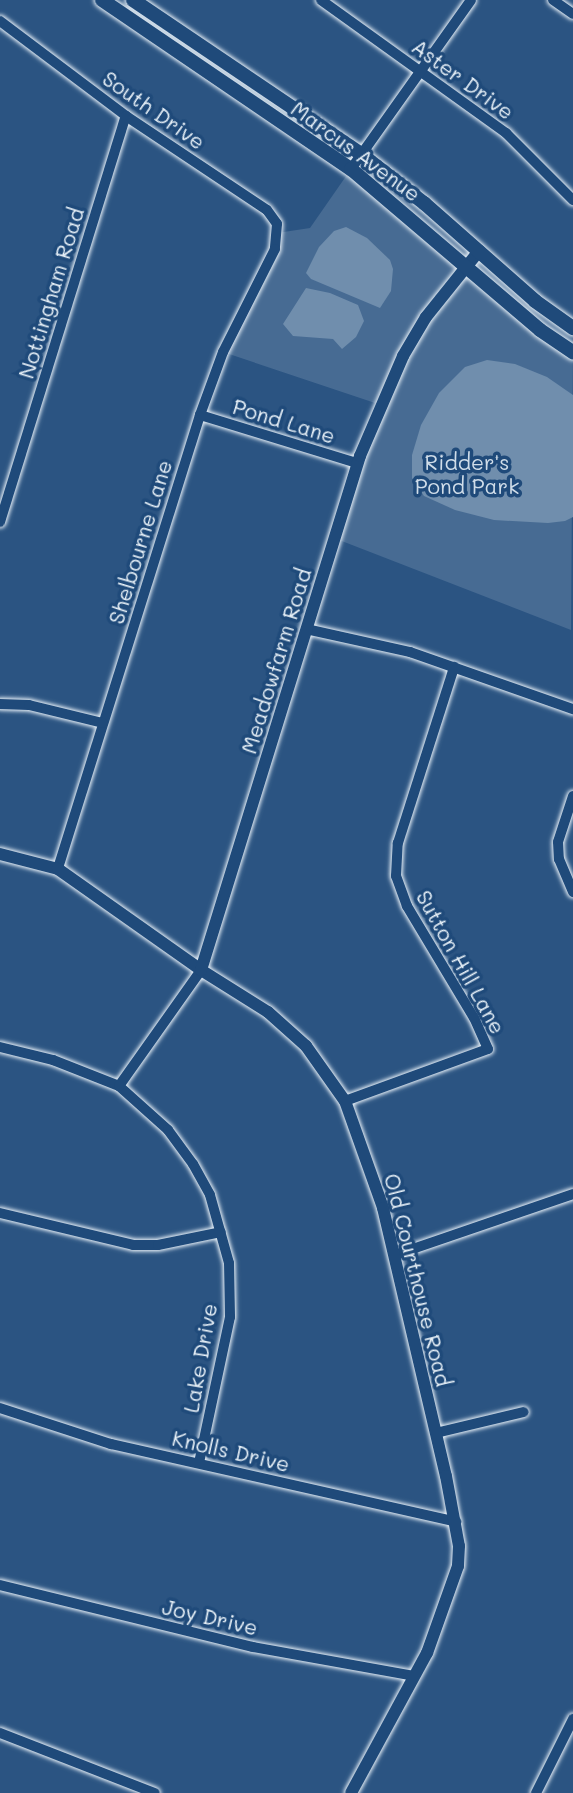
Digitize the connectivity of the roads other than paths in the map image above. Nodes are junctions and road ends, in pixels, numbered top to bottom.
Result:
1 (102, 0) edge
2 (134, 0) edge
3 (321, 0) edge
4 (471, 0) edge
5 (557, 1) edge
6 (573, 14) edge
7 (0, 21) edge
8 (420, 71) junction
9 (127, 116) junction
10 (361, 154) junction
11 (351, 169) junction
12 (573, 200) edge
13 (277, 233) joint
14 (479, 251) junction
15 (466, 267) junction
16 (573, 328) edge
17 (573, 352) edge
18 (200, 415) junction
19 (357, 463) junction
20 (0, 522) edge
21 (306, 629) junction
22 (454, 667) junction
23 (0, 704) edge
24 (573, 709) edge
25 (103, 723) junction
26 (573, 796) edge
27 (0, 855) edge
28 (58, 869) junction
29 (573, 892) edge
30 (201, 970) junction
31 (0, 1047) edge
32 (119, 1086) junction
33 (345, 1101) junction
34 (573, 1194) edge
35 (0, 1213) edge
36 (221, 1232) junction
37 (395, 1255) junction
38 (0, 1408) edge
39 (524, 1412) dead end
40 (436, 1433) junction
41 (199, 1463) junction
42 (456, 1522) junction
43 (0, 1585) edge
44 (414, 1676) junction
45 (573, 1718) edge
46 (0, 1733) edge
47 (155, 1793) edge
48 (351, 1793) edge
49 (536, 1793) edge

1 - 11 main road, Marcus Avenue
2 - 10 main road, Marcus Avenue
3 - 8 street, Aster Drive
4 - 8 street
5 - 6 street
7 - 9 street, South Drive
8 - 10 street
8 - 12 street, Aster Drive
9 - 13 street, South Drive
9 - 20 street, Nottingham Road
10 - 11 street
10 - 14 main road, Marcus Avenue
11 - 15 main road, Marcus Avenue
13 - 18 street, Shelbourne Lane
14 - 15 street, Meadowfarm Road
14 - 16 main road, Marcus Avenue
15 - 17 main road, Marcus Avenue
15 - 19 street, Meadowfarm Road
18 - 19 street, Pond Lane
18 - 25 street, Shelbourne Lane
19 - 21 street, Meadowfarm Road
21 - 22 street
21 - 30 street, Meadowfarm Road
22 - 24 street
22 - 33 street, Sutton Hill Lane
23 - 25 street
25 - 28 street, Shelbourne Lane
26 - 29 street
27 - 28 street, Old Courthouse Road
28 - 30 street, Old Courthouse Road
30 - 32 street, Meadowfarm Road
30 - 33 street, Old Courthouse Road
31 - 32 street, Lake Drive
32 - 36 street, Lake Drive
33 - 37 street, Old Courthouse Road
34 - 37 street
35 - 36 street
36 - 41 street, Lake Drive
37 - 40 street, Old Courthouse Road
38 - 41 street, Knolls Drive
39 - 40 street
40 - 42 street, Old Courthouse Road
41 - 42 street, Knolls Drive
42 - 44 street, Old Courthouse Road
43 - 44 street, Joy Drive
44 - 48 street, Old Courthouse Road
45 - 49 street
46 - 47 street

